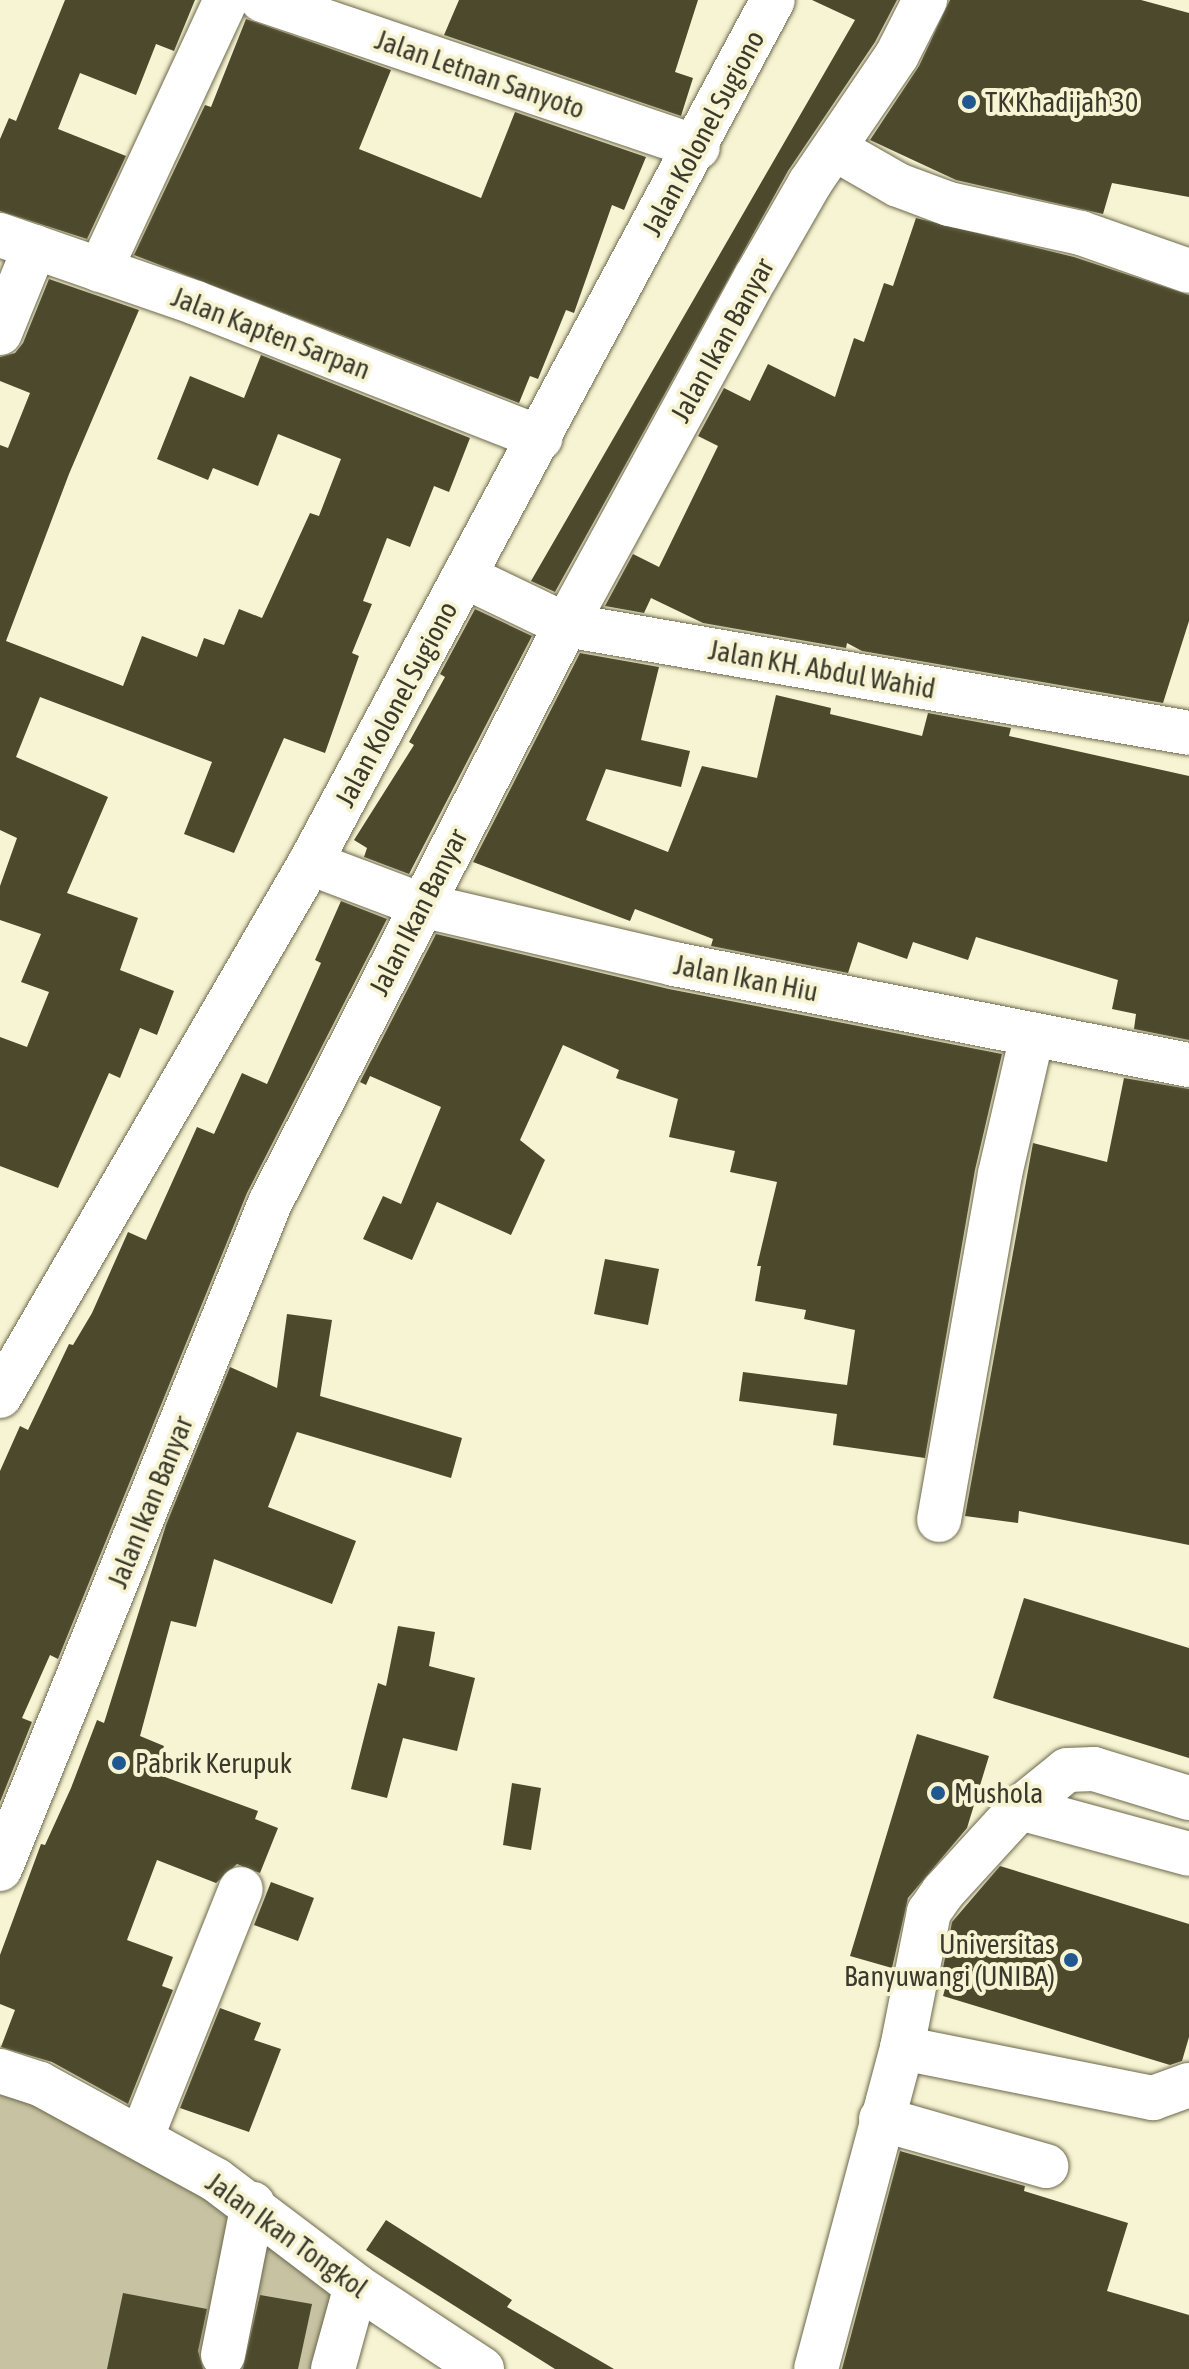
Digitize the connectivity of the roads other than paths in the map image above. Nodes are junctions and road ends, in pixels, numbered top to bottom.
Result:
1 (226, 0) edge
2 (262, 0) edge
3 (773, 0) edge
4 (925, 0) edge
5 (698, 148) junction
6 (837, 150) junction
7 (18, 241) edge
8 (100, 270) junction
9 (1189, 271) edge
10 (0, 333) edge
11 (540, 438) junction
12 (464, 576) junction
13 (566, 625) junction
14 (1189, 733) edge
15 (310, 863) junction
16 (421, 905) junction
17 (1032, 1035) junction
18 (1189, 1065) edge
19 (0, 1396) edge
20 (939, 1520) dead end
21 (1189, 1798) edge
22 (1020, 1808) junction
23 (1189, 1854) edge
24 (0, 1869) edge
25 (241, 1889) dead end
26 (902, 2048) junction
27 (0, 2071) edge
28 (1189, 2085) edge
29 (881, 2119) junction
30 (142, 2136) junction
31 (1046, 2166) dead end
32 (253, 2204) junction
33 (356, 2286) junction
34 (223, 2355) dead end
35 (333, 2369) edge
36 (482, 2369) edge
37 (816, 2369) edge

1 - 8 street
2 - 5 street, Jalan Letnan Sanyoto
3 - 5 street, Jalan Kolonel Sugiono
4 - 6 street, Jalan Ikan Banyar
5 - 11 street, Jalan Kolonel Sugiono
6 - 9 street
6 - 13 street, Jalan Ikan Banyar
7 - 8 street, Jalan Kapten Sarpan
7 - 10 street
8 - 11 street, Jalan Kapten Sarpan
11 - 12 street, Jalan Kolonel Sugiono
12 - 13 street, Jalan KH. Abdul Wahid
12 - 15 street, Jalan Kolonel Sugiono
13 - 14 street, Jalan KH. Abdul Wahid
13 - 16 street, Jalan Ikan Banyar
15 - 16 street, Jalan Ikan Hiu
15 - 19 street, Jalan Kolonel Sugiono
16 - 17 street, Jalan Ikan Hiu
16 - 24 street, Jalan Ikan Banyar
17 - 18 street, Jalan Ikan Hiu
17 - 20 street
21 - 22 street
22 - 23 street
22 - 26 street
25 - 30 street
26 - 28 street
26 - 29 street
27 - 30 street, Jalan Ikan Tongkol
29 - 31 street
29 - 37 street
30 - 32 street, Jalan Ikan Tongkol
32 - 33 street, Jalan Ikan Tongkol
32 - 34 street
33 - 35 street
33 - 36 street, Jalan Ikan Tongkol

